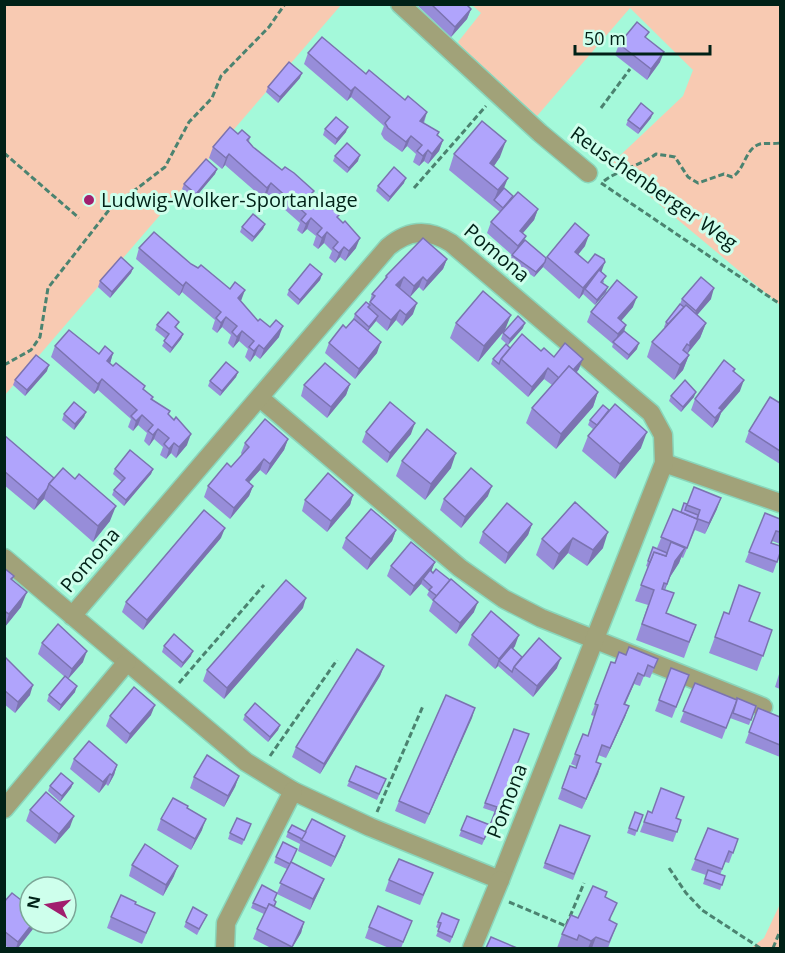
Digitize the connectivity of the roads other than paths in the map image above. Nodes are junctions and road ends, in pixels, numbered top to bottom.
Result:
1 (400, 4) edge
2 (595, 178) road end
3 (260, 398) junction
4 (664, 463) junction
5 (780, 503) edge
6 (4, 558) edge
7 (72, 616) junction
8 (595, 638) junction
9 (127, 662) junction
10 (763, 707) edge
11 (293, 791) junction
12 (4, 809) edge
13 (497, 888) junction
14 (225, 948) edge
15 (472, 948) edge

1 - 2 street, Reuschenberger Weg
3 - 4 street, Pomona
3 - 7 street, Pomona
3 - 8 street
4 - 5 street
4 - 8 street, Pomona
6 - 7 street, Pomona
7 - 9 street, Pomona
8 - 10 street
8 - 13 street, Pomona
9 - 11 street, Pomona
9 - 12 street
11 - 13 street, Pomona
11 - 14 street
13 - 15 street, Pomona

